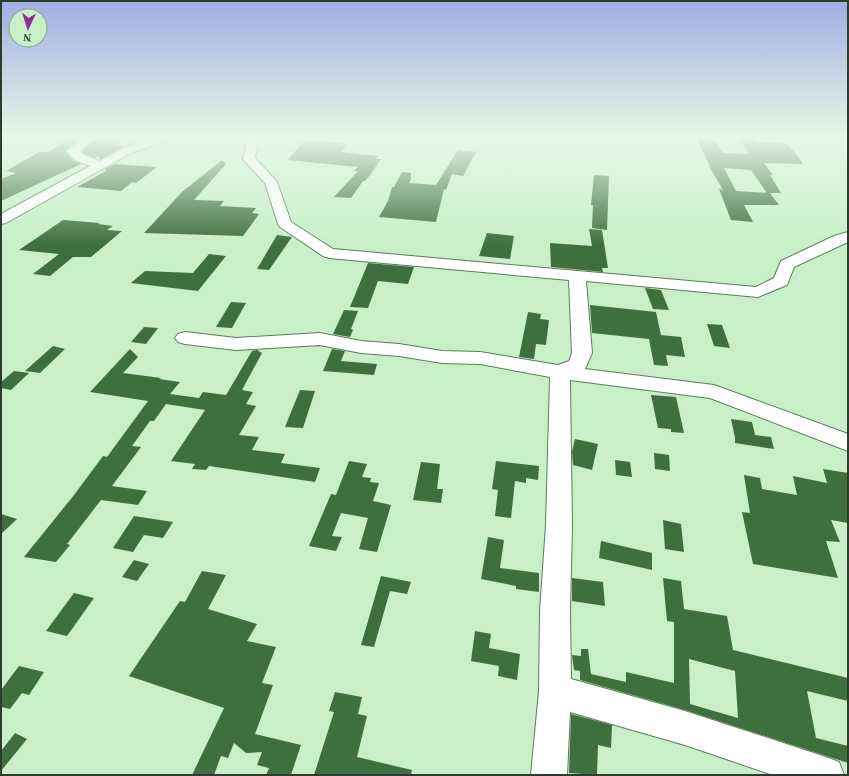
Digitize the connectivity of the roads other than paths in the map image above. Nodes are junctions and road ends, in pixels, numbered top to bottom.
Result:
1 (88, 173) edge
2 (263, 173) edge
3 (1, 220) edge
4 (848, 238) edge
5 (577, 276) junction
6 (185, 338) dead end
7 (560, 372) junction
8 (848, 443) edge
9 (555, 691) junction
10 (549, 775) edge
11 (826, 775) edge

1 - 3 street
2 - 5 street
4 - 5 street
5 - 7 street
6 - 7 street
7 - 8 street
7 - 9 street
9 - 10 street
9 - 11 street

